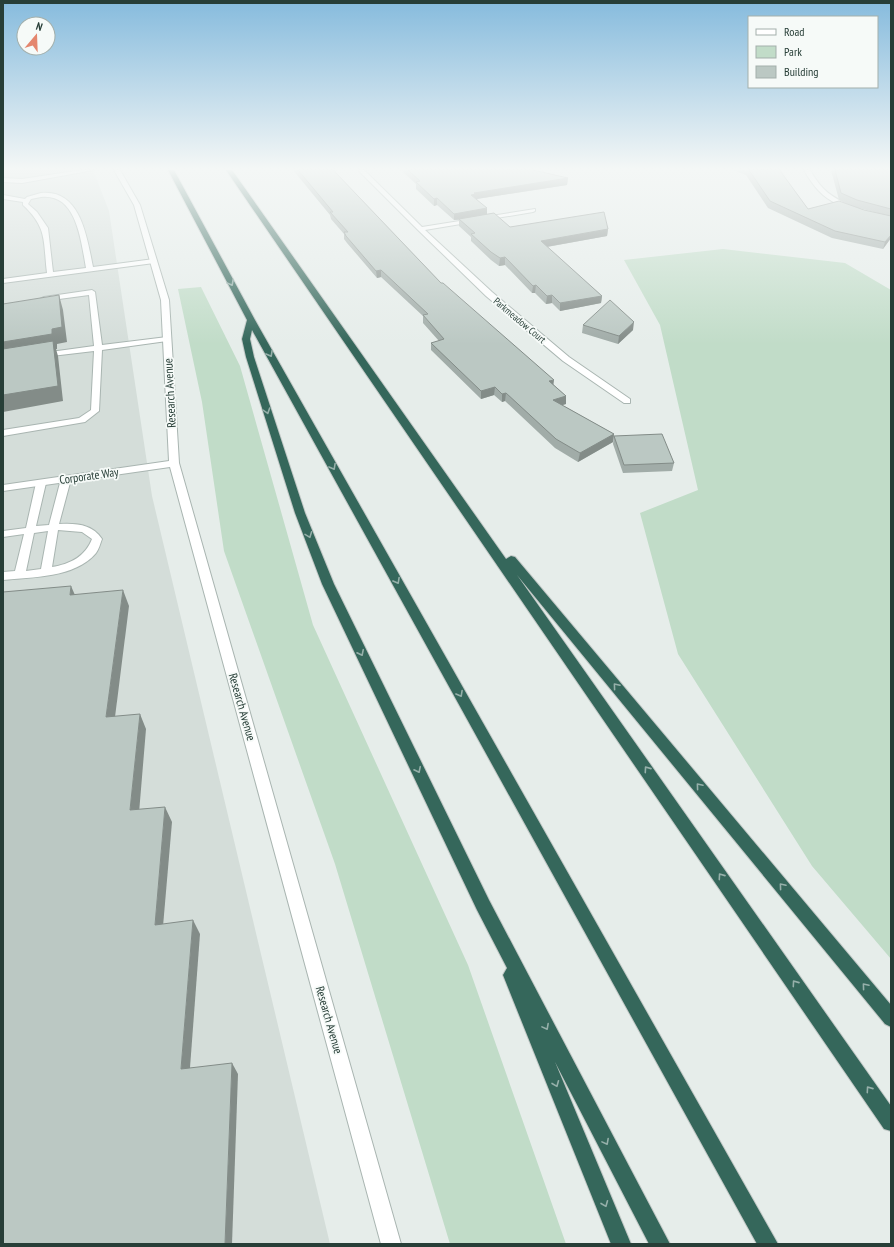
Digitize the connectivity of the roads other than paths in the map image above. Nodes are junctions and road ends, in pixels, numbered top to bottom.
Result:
1 (45, 228) edge
2 (80, 228) edge
3 (144, 228) edge
4 (202, 228) edge
5 (270, 228) edge
6 (425, 228) edge
7 (420, 229) joint
8 (154, 261) junction
9 (90, 269) junction
10 (50, 274) junction
11 (3, 281) edge
12 (32, 301) edge
13 (251, 320) junction
14 (167, 339) junction
15 (98, 347) junction
16 (32, 356) edge
17 (627, 401) dead end
18 (3, 433) edge
19 (174, 463) junction
20 (66, 479) junction
21 (41, 482) junction
22 (3, 488) edge
23 (460, 500) junction
24 (53, 528) junction
25 (29, 531) junction
26 (3, 534) edge
27 (46, 571) junction
28 (20, 574) junction
29 (3, 576) edge
30 (483, 905) junction
31 (891, 1018) edge
32 (891, 1122) edge
33 (391, 1244) edge
34 (621, 1244) edge
35 (660, 1244) edge
36 (768, 1244) edge

1 - 10 lane
2 - 9 lane
3 - 8 street, Research Avenue
4 -> 13 highway
5 - 23 highway
6 - 7 street
7 - 17 street, Parkmeadow Court
8 - 9 lane
8 - 14 street, Research Avenue
9 - 10 lane
10 - 11 lane
12 - 15 lane
13 -> 30 highway
13 -> 36 highway
14 - 15 lane
14 - 19 street, Research Avenue
15 - 16 lane
15 - 18 lane
19 - 20 street, Corporate Way
19 - 33 street, Research Avenue
20 - 21 street, Corporate Way
20 - 24 lane
21 - 22 street, Corporate Way
21 - 25 lane
31 -> 23 highway
32 -> 23 highway
24 - 25 lane
24 - 27 lane
24 - 27 lane
25 - 26 lane
25 - 28 lane
27 - 28 lane
28 - 29 lane
30 -> 34 highway
30 -> 35 highway

